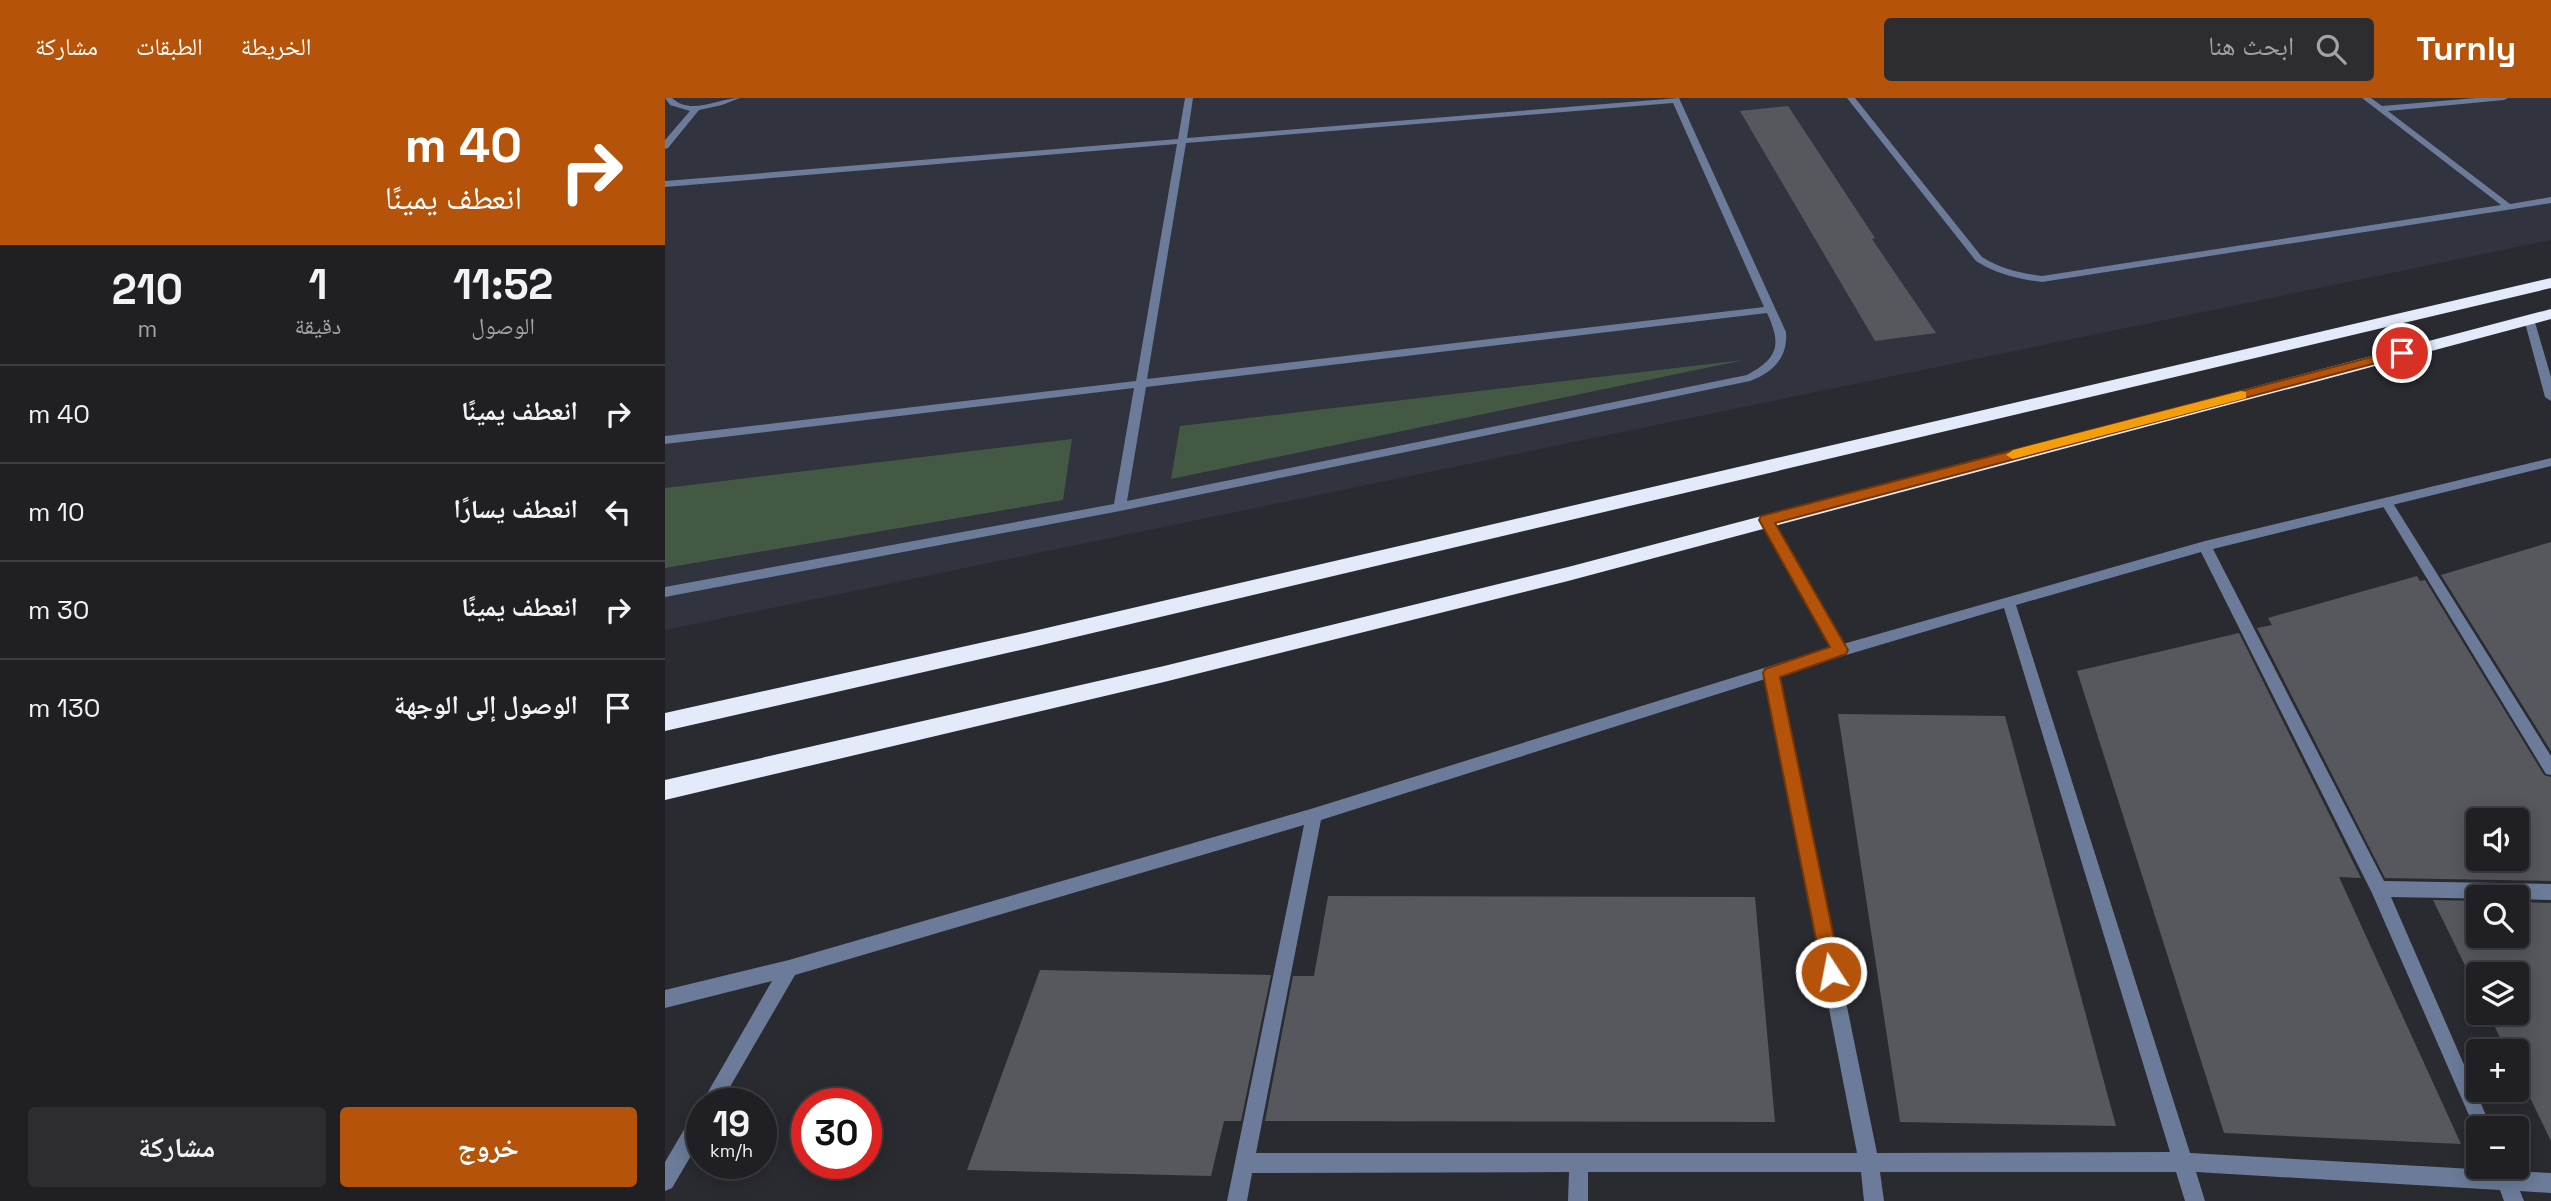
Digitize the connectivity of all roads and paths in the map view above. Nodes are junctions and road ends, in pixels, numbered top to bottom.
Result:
1 (736, 98) edge
2 (1188, 98) edge
3 (1851, 98) edge
4 (2366, 98) edge
5 (2504, 98) edge
6 (1675, 99) edge
7 (667, 100) edge
8 (697, 107) junction
9 (2380, 108) junction
10 (1181, 141) junction
11 (665, 146) edge
12 (665, 184) edge
13 (2551, 200) edge
14 (2509, 206) junction
15 (2551, 283) edge
16 (1771, 310) junction
17 (2551, 314) edge
18 (2529, 319) junction
19 (1141, 384) junction
20 (2551, 397) edge
21 (665, 440) edge
22 (2551, 462) edge
23 (2387, 503) junction
24 (1120, 507) junction
25 (1766, 520) junction
26 (2205, 546) junction
27 (665, 592) edge
28 (2009, 603) junction
29 (1840, 650) junction
30 (1771, 673) junction
31 (665, 722) edge
32 (2551, 769) edge
33 (665, 790) edge
34 (1314, 815) junction
35 (2378, 890) junction
36 (2551, 892) edge
37 (789, 968) junction
38 (665, 999) edge
39 (719, 1088) edge
40 (2477, 1116) edge
41 (686, 1145) edge
42 (1579, 1162) junction
43 (1869, 1162) junction
44 (2183, 1162) junction
45 (1245, 1163) junction
46 (665, 1181) edge
47 (2551, 1183) edge
48 (2506, 1184) edge
49 (1237, 1201) edge
50 (1578, 1201) edge
51 (1874, 1201) edge
52 (2195, 1201) edge

1 - 8 street
2 - 10 street
3 - 14 street
4 - 9 street
5 - 9 street
6 - 10 street
6 - 16 street
7 - 8 street
8 - 11 street
9 - 14 street
10 - 12 street
10 - 19 street
13 - 14 street
15 - 31 highway
16 - 19 street
16 - 24 street
17 - 18 highway
18 - 20 street
18 - 25 highway
19 - 21 street
19 - 24 street
22 - 23 street
23 - 26 street
23 - 32 street
24 - 27 street
25 - 29 street
25 - 33 highway
26 - 28 street
26 - 35 street
28 - 29 street
28 - 44 street
29 - 30 street
30 - 34 street
30 - 43 street
34 - 37 street
34 - 45 street
35 - 36 street
35 - 40 street
37 - 38 street
37 - 39 street
41 - 46 street
42 - 43 street
42 - 45 street
42 - 50 street
43 - 44 street
43 - 51 street
44 - 48 street
44 - 52 street
45 - 49 street
47 - 48 street

